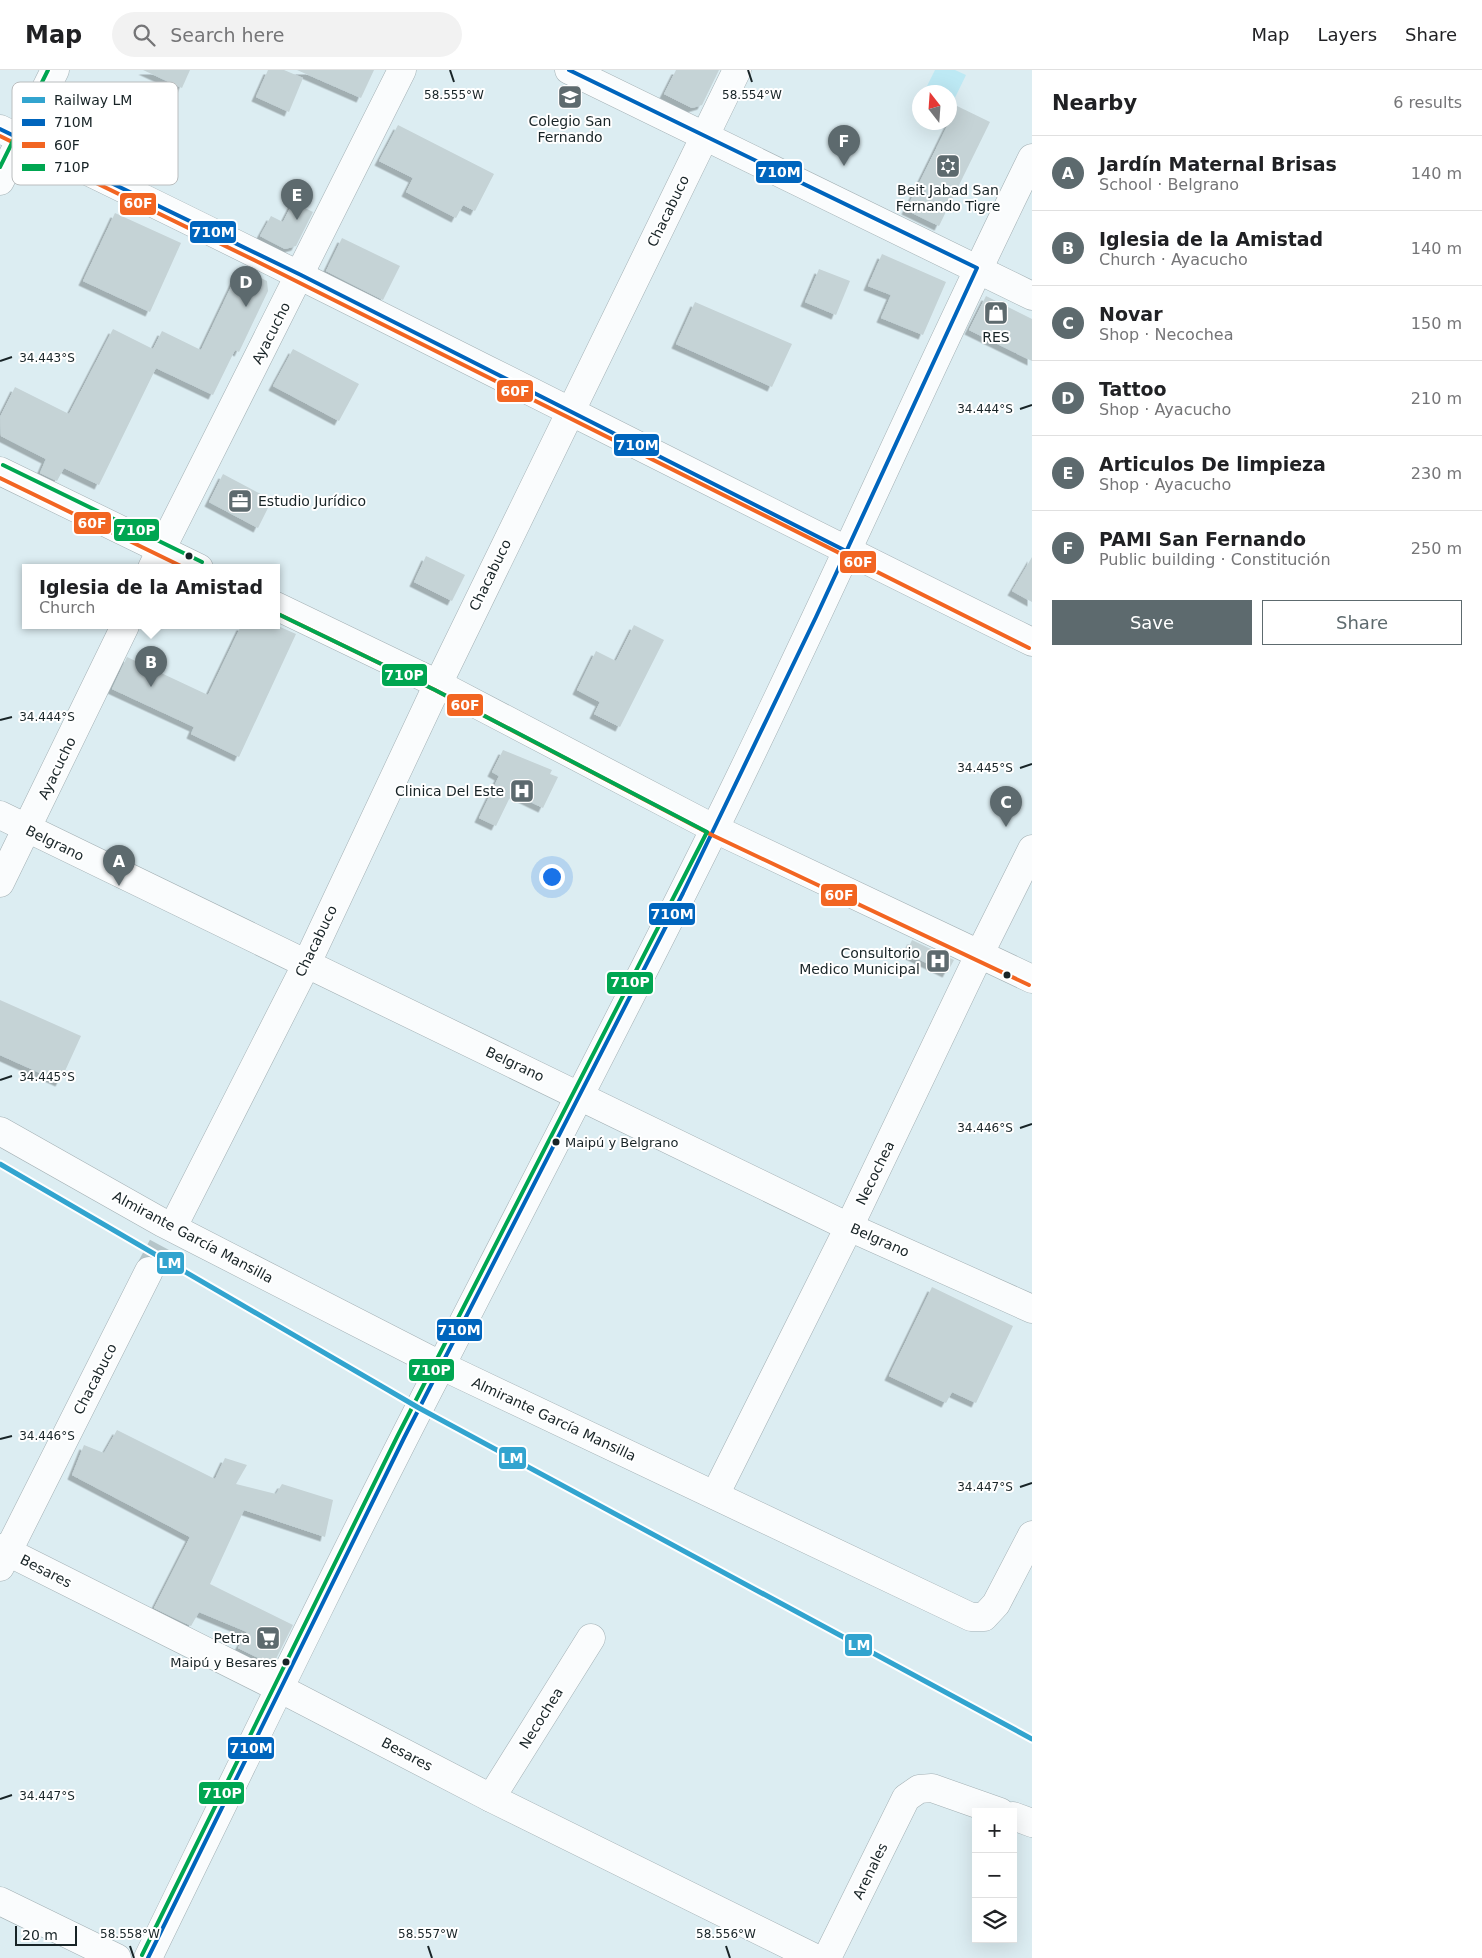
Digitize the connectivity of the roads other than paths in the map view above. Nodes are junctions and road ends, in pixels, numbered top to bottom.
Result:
1 (55, 70) edge
2 (402, 70) edge
3 (569, 70) edge
4 (737, 70) edge
5 (47, 82) edge
6 (11, 134) edge
7 (704, 136) junction
8 (1032, 158) edge
9 (0, 182) edge
10 (116, 185) edge
11 (977, 268) junction
12 (301, 275) junction
13 (1032, 296) edge
14 (571, 410) junction
15 (0, 470) edge
16 (848, 552) junction
17 (157, 559) edge
18 (180, 564) edge
19 (280, 608) edge
20 (124, 629) edge
21 (1032, 642) edge
22 (438, 684) junction
23 (0, 815) edge
24 (715, 829) junction
25 (27, 830) junction
26 (1032, 849) edge
27 (0, 883) edge
28 (980, 953) junction
29 (306, 964) junction
30 (1032, 979) edge
31 (580, 1096) junction
32 (0, 1131) edge
33 (170, 1220) junction
34 (849, 1226) junction
35 (149, 1272) tunnel mouth
36 (1032, 1309) edge
37 (440, 1366) junction
38 (715, 1495) junction
39 (1031, 1539) edge
40 (2, 1555) edge
41 (591, 1638) dead end
42 (279, 1688) junction
43 (491, 1798) junction
44 (989, 1808) edge
45 (1017, 1817) edge
46 (1032, 1823) edge
47 (0, 1901) edge
48 (117, 1958) edge
49 (148, 1958) edge
50 (815, 1958) edge
51 (828, 1958) edge

1 - 5 street
2 - 12 street, Ayacucho
3 - 7 street
4 - 7 street, Chacabuco
6 - 9 street
7 - 11 street
7 - 14 street, Chacabuco
8 - 11 street
10 - 12 street
11 - 13 street
11 - 16 street
12 - 14 street
12 - 17 street, Ayacucho
14 - 16 street
14 - 22 street, Chacabuco
15 - 17 street
16 - 21 street
16 - 24 street
17 - 18 street
19 - 22 street
20 - 25 street, Ayacucho
22 - 24 street
22 - 29 street, Chacabuco
23 - 25 street, Belgrano
24 - 28 street
24 - 31 street
25 - 27 street, Ayacucho
25 - 29 street, Belgrano
26 - 28 street, Necochea
28 - 30 street
28 - 34 street, Necochea
29 - 31 street, Belgrano
29 - 33 street, Chacabuco
31 - 34 street, Belgrano
31 - 37 street
32 - 33 street, Almirante García Mansilla
33 - 37 street, Almirante García Mansilla
34 - 36 street, Belgrano
34 - 38 street, Necochea
35 - 40 street, Chacabuco
37 - 38 street, Almirante García Mansilla
37 - 42 street
38 - 39 street, Almirante García Mansilla
40 - 42 street, Besares
41 - 43 street, Necochea
42 - 43 street, Besares
42 - 49 street
43 - 50 street, Besares
44 - 51 street, Arenales
45 - 46 street
47 - 48 street

